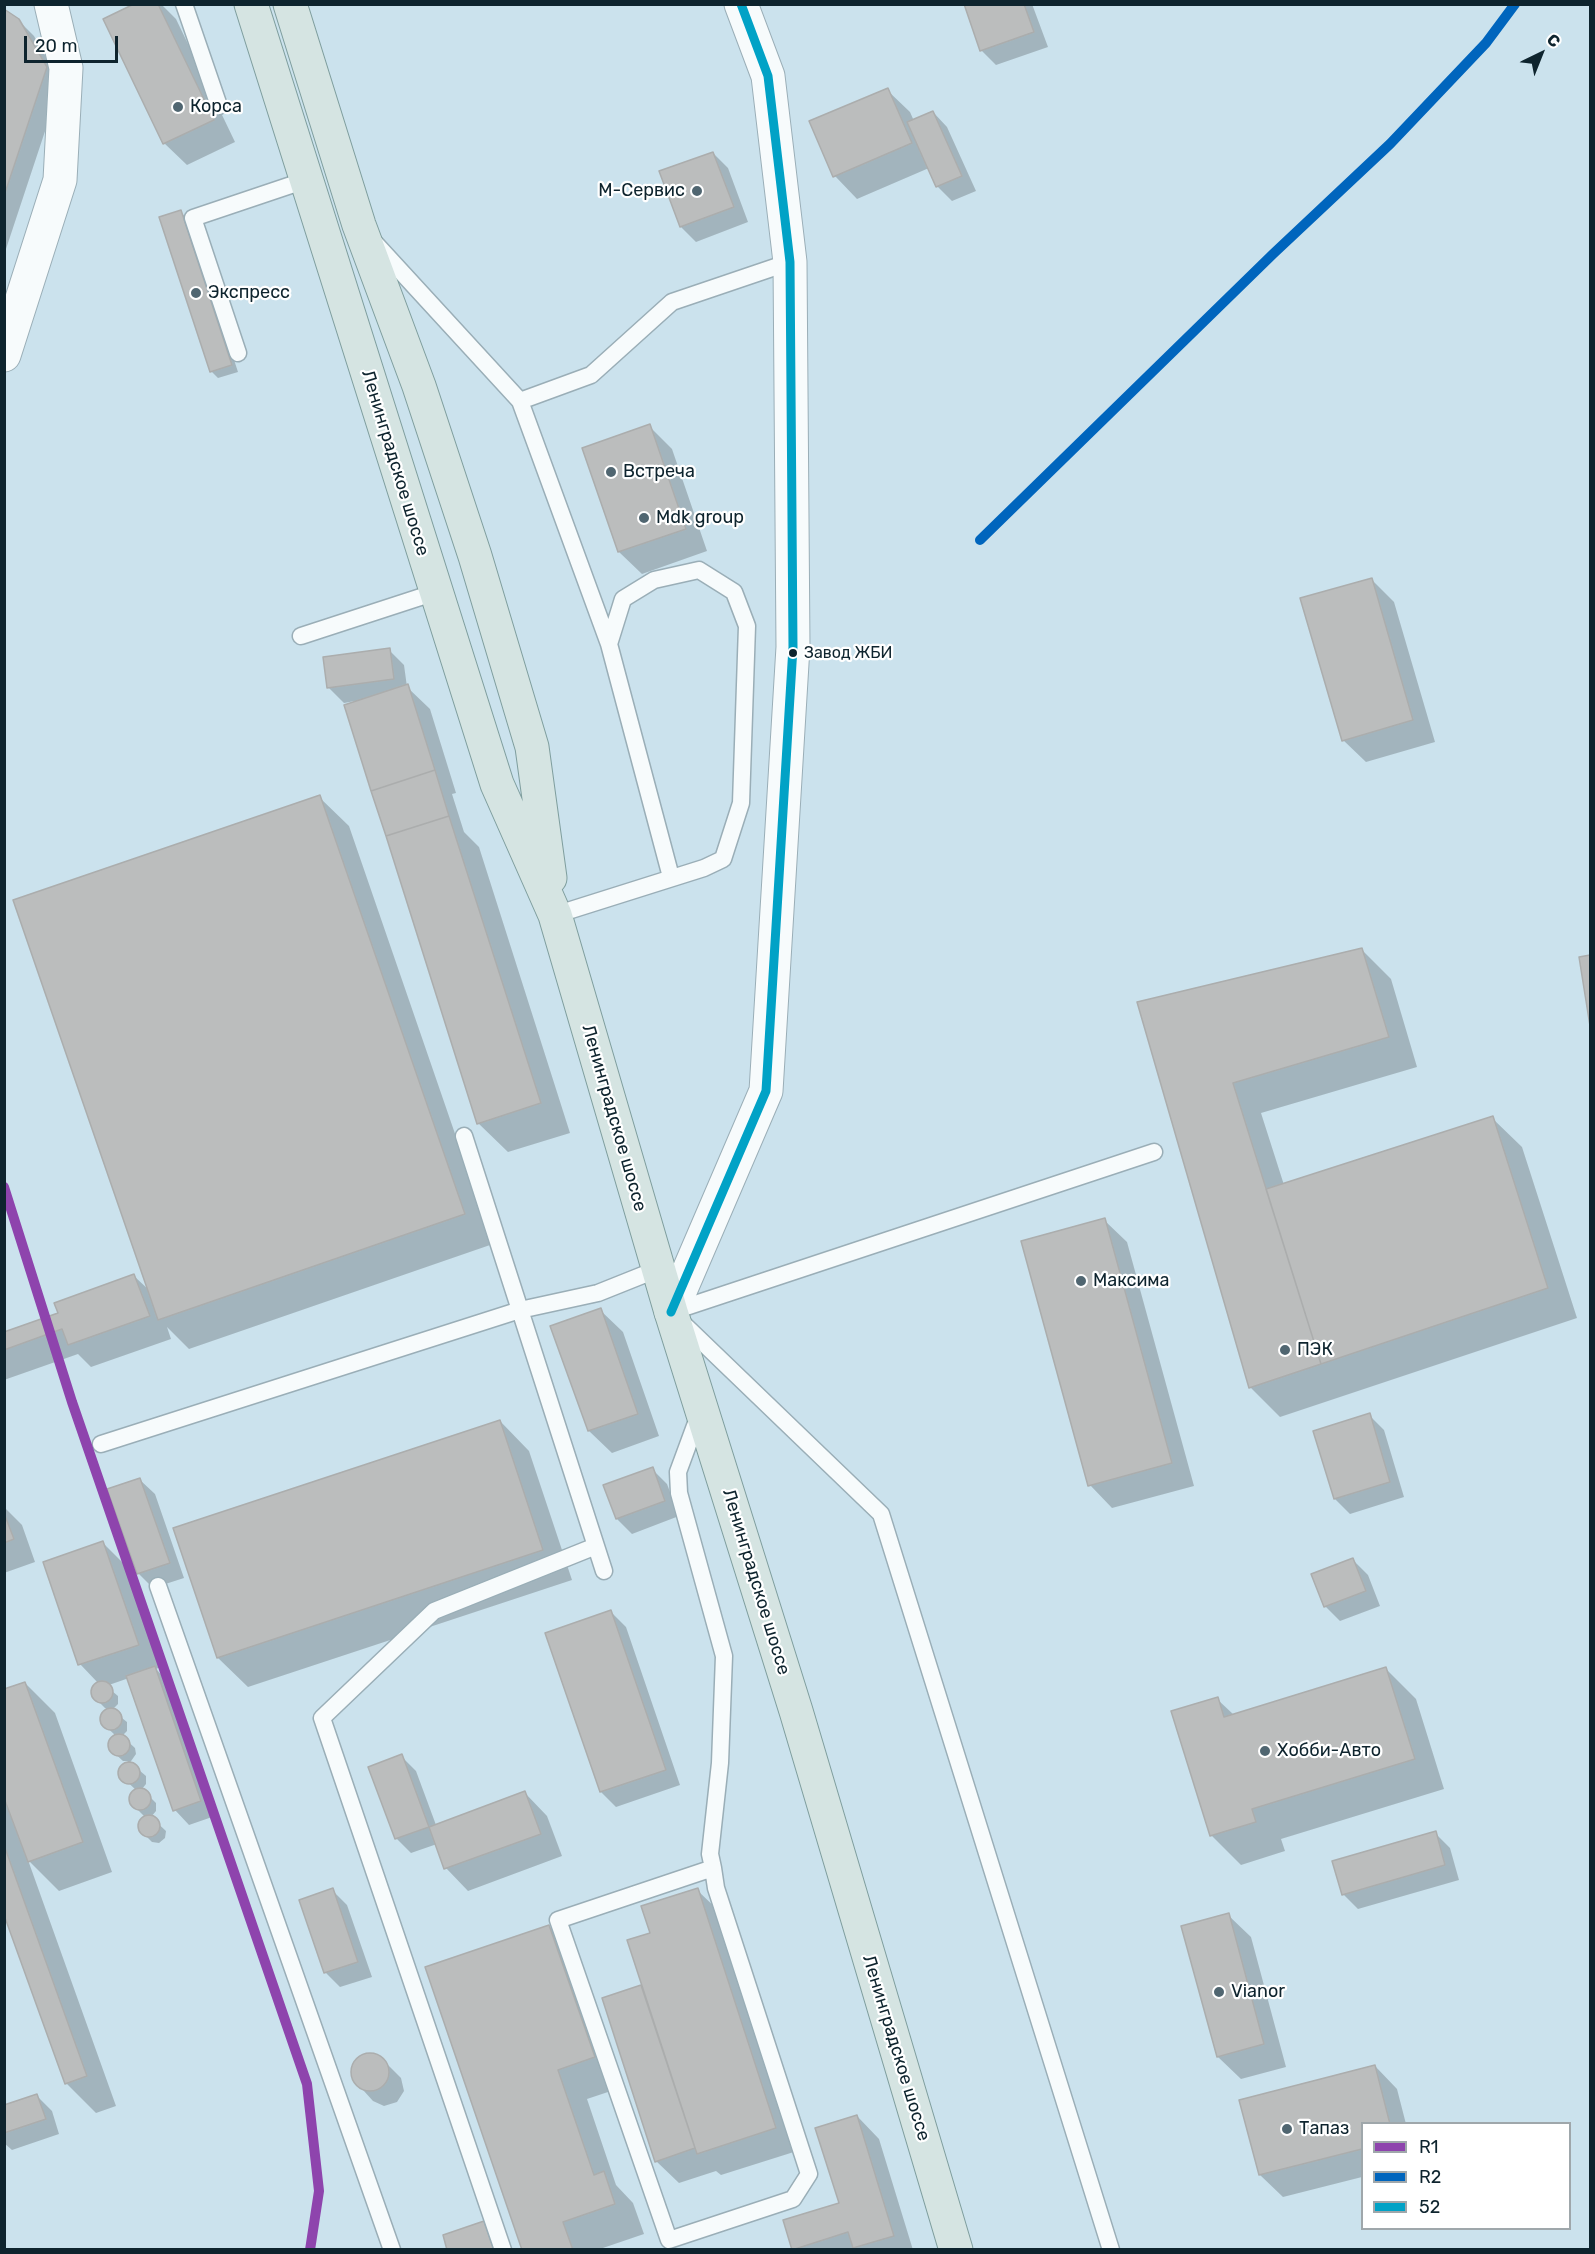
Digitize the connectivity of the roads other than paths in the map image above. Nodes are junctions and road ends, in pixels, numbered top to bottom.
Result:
1 (51, 4) edge
2 (184, 4) edge
3 (251, 4) edge
4 (290, 4) edge
5 (741, 4) edge
6 (219, 106) dead end
7 (306, 180) junction
8 (359, 225) junction
9 (790, 262) junction
10 (238, 353) dead end
11 (4, 355) edge
12 (520, 401) junction
13 (436, 592) junction
14 (301, 636) dead end
15 (609, 644) junction
16 (670, 877) junction
17 (555, 915) junction
18 (464, 1136) dead end
19 (1154, 1152) dead end
20 (658, 1269) junction
21 (520, 1310) junction
22 (671, 1312) junction
23 (702, 1409) junction
24 (101, 1444) dead end
25 (596, 1546) junction
26 (604, 1571) dead end
27 (158, 1586) dead end
28 (713, 1868) junction
29 (392, 2250) edge
30 (503, 2250) edge
31 (956, 2250) edge
32 (1111, 2250) edge

1 - 11 street
2 - 6 lane
3 - 7 main road, Ленинградское шоссе
4 - 8 main road, Ленинградское шоссе
5 - 9 street
7 - 10 lane
7 - 13 main road, Ленинградское шоссе
8 - 12 lane
8 - 17 main road, Ленинградское шоссе
9 - 12 lane
9 - 22 street
12 - 15 lane
13 - 14 lane
13 - 17 main road, Ленинградское шоссе
15 - 16 lane
15 - 16 lane
16 - 17 lane
17 - 20 main road, Ленинградское шоссе
18 - 21 lane
19 - 22 lane
20 - 21 lane
20 - 22 main road, Ленинградское шоссе
21 - 24 lane
21 - 25 lane
22 - 23 main road, Ленинградское шоссе
22 - 32 lane
23 - 28 lane
23 - 31 main road, Ленинградское шоссе
25 - 26 lane
25 - 30 lane
27 - 29 lane
28 - 28 lane

